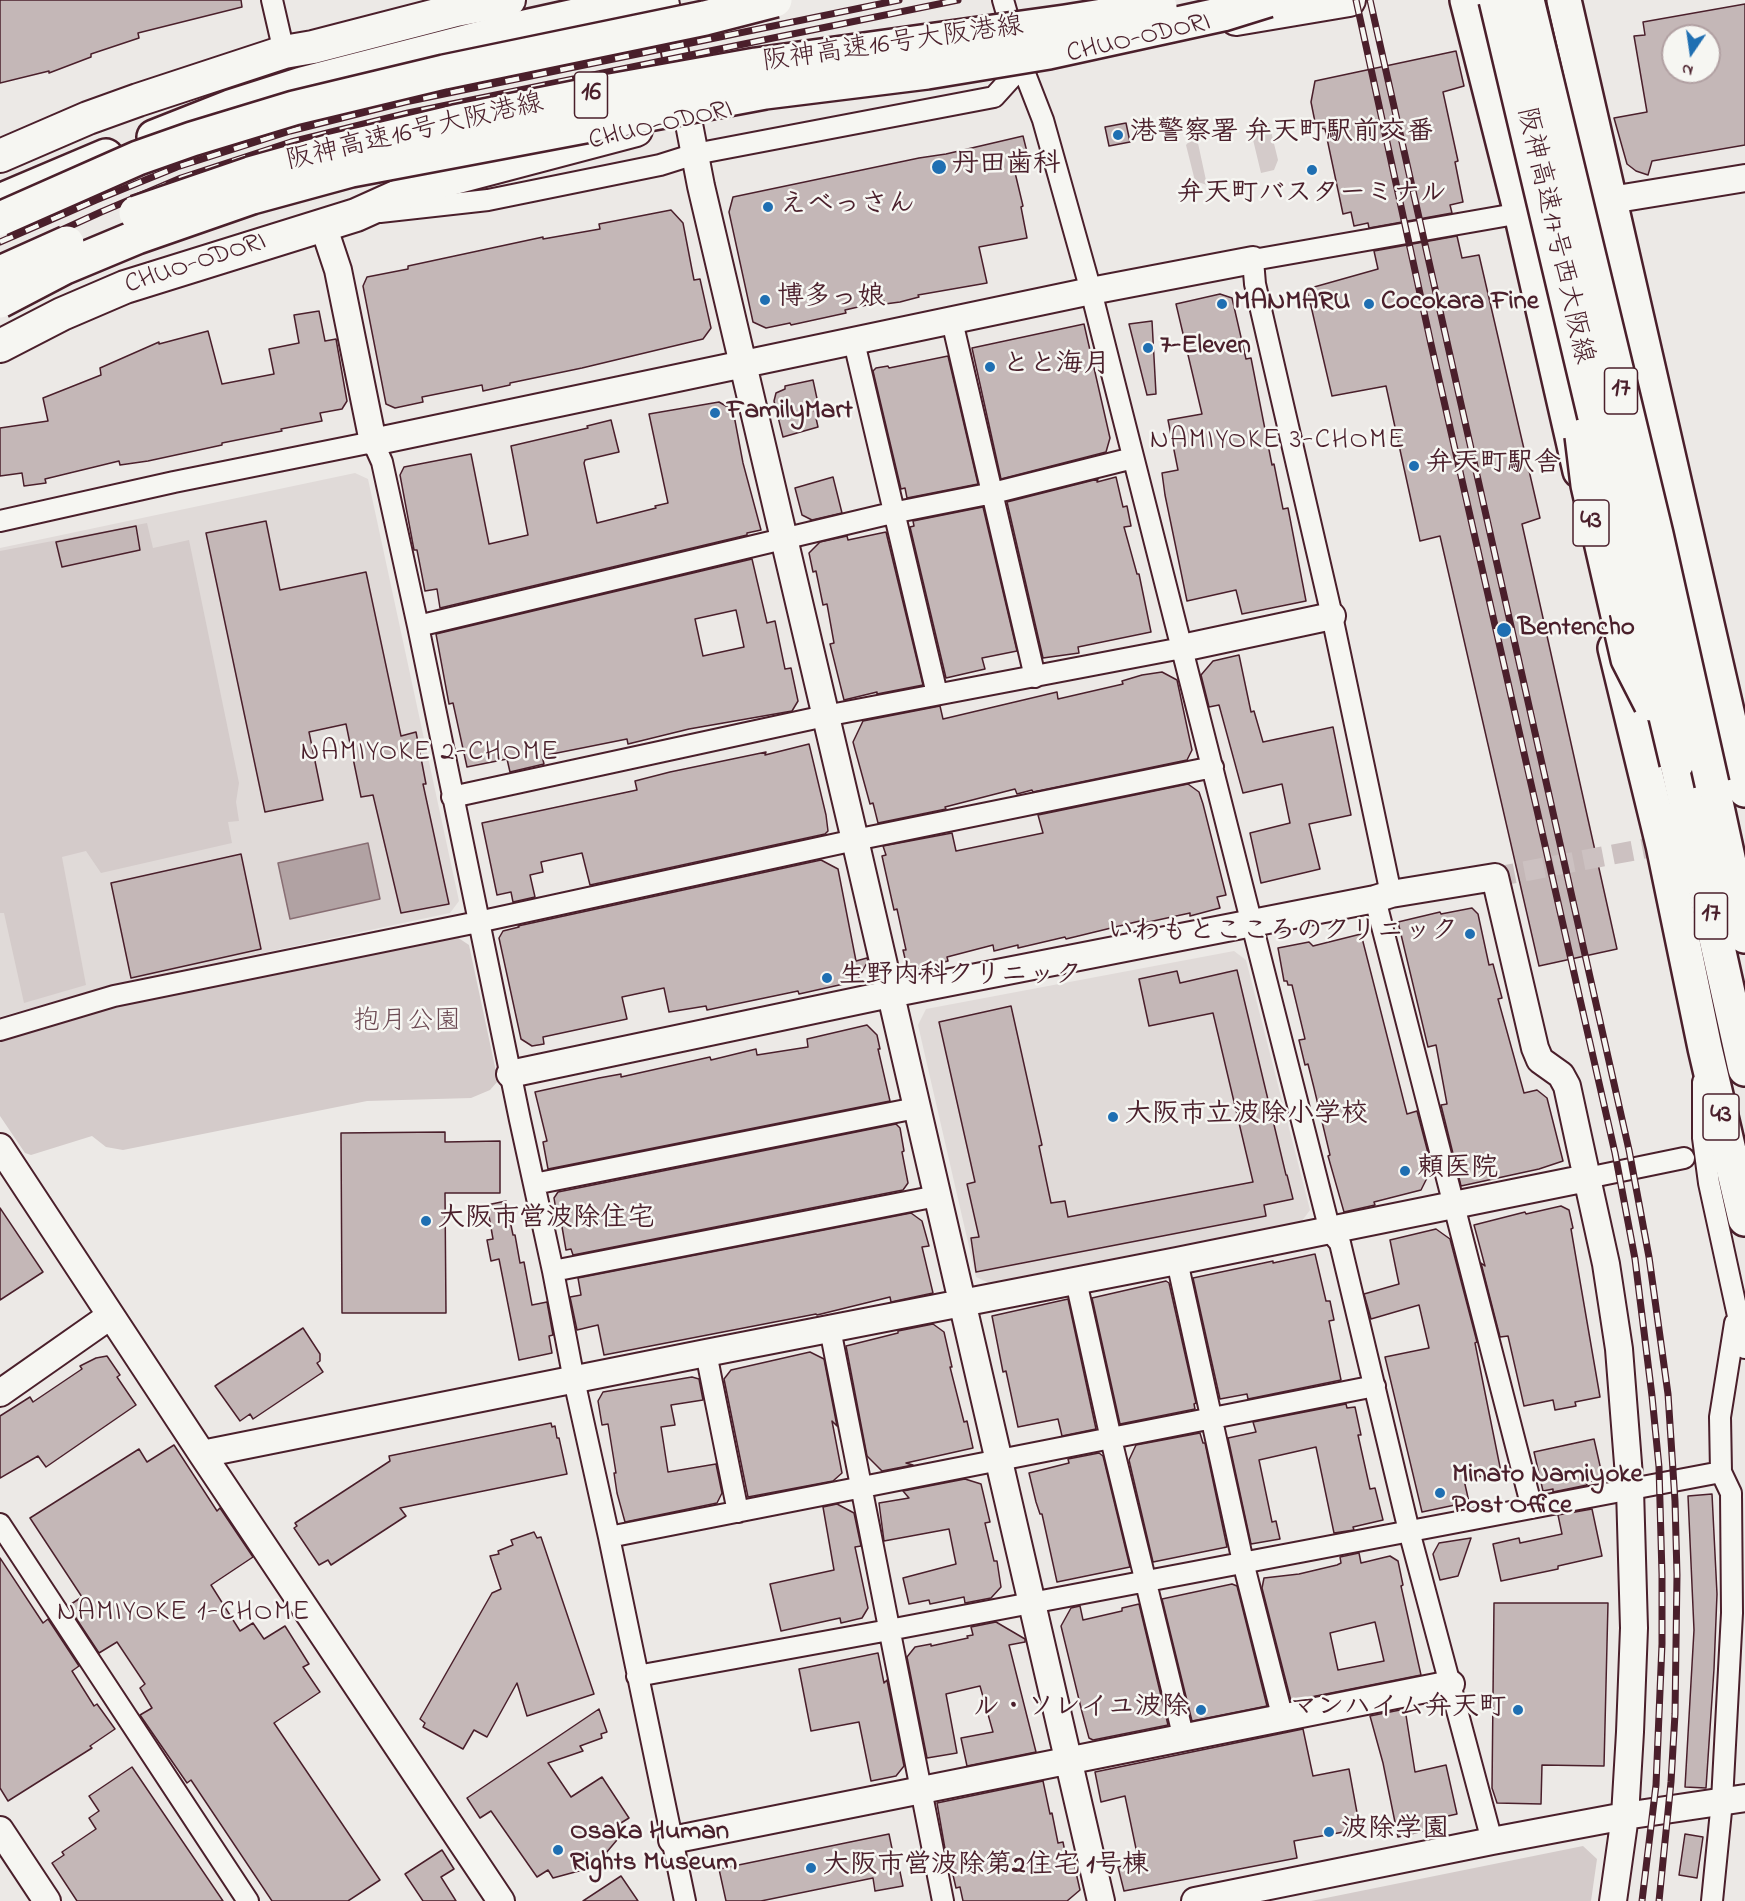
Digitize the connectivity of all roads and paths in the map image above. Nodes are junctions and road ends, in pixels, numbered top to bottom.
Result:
1 (272, 0) edge
2 (509, 0) edge
3 (648, 0) edge
4 (665, 0) edge
5 (775, 0) edge
6 (1003, 0) edge
7 (1203, 0) edge
8 (1268, 0) edge
9 (1349, 0) edge
10 (1467, 0) edge
11 (1496, 0) edge
12 (1527, 0) edge
13 (1564, 0) edge
14 (284, 52) junction
15 (1022, 66) junction
16 (1586, 93) junction
17 (687, 117) junction
18 (695, 154) junction
19 (0, 156) edge
20 (1745, 178) edge
21 (1611, 200) junction
22 (0, 201) edge
23 (1521, 213) junction
24 (356, 215) junction
25 (0, 219) edge
26 (322, 225) junction
27 (1253, 260) junction
28 (0, 273) edge
29 (1091, 291) junction
30 (0, 301) edge
31 (952, 321) junction
32 (854, 342) junction
33 (0, 346) edge
34 (741, 364) junction
35 (373, 442) junction
36 (1133, 458) junction
37 (993, 493) junction
38 (892, 513) junction
39 (0, 521) edge
40 (783, 540) junction
41 (1332, 616) junction
42 (418, 626) junction
43 (1182, 648) junction
44 (1035, 677) junction
45 (937, 694) junction
46 (825, 716) junction
47 (1634, 722) junction
48 (1213, 767) junction
49 (1745, 790) edge
50 (452, 797) junction
51 (855, 840) junction
52 (1383, 897) junction
53 (478, 922) junction
54 (1251, 924) junction
55 (1745, 936) edge
56 (890, 994) junction
57 (0, 1030) edge
58 (1705, 1048) junction
59 (1745, 1069) edge
60 (510, 1074) junction
61 (916, 1108) junction
62 (0, 1147) edge
63 (1684, 1158) dead end
64 (1587, 1178) junction
65 (534, 1184) junction
66 (937, 1196) junction
67 (1453, 1205) junction
68 (1745, 1219) edge
69 (1330, 1231) junction
70 (1177, 1262) junction
71 (553, 1271) junction
72 (1076, 1281) junction
73 (961, 1303) junction
74 (1737, 1313) junction
75 (110, 1316) junction
76 (830, 1329) junction
77 (1745, 1348) edge
78 (706, 1353) junction
79 (574, 1380) junction
80 (1375, 1386) junction
81 (0, 1393) edge
82 (1211, 1419) junction
83 (1111, 1439) junction
84 (202, 1454) junction
85 (999, 1461) junction
86 (1721, 1472) junction
87 (860, 1489) junction
88 (1630, 1489) junction
89 (1532, 1508) junction
90 (738, 1512) junction
91 (0, 1524) edge
92 (1408, 1531) junction
93 (609, 1537) junction
94 (1738, 1539) edge
95 (1243, 1562) junction
96 (1146, 1580) junction
97 (1031, 1602) junction
98 (889, 1630) junction
99 (637, 1676) junction
100 (1451, 1684) junction
101 (1283, 1719) junction
102 (1184, 1739) junction
103 (1068, 1760) junction
104 (921, 1790) junction
105 (1733, 1799) edge
106 (1625, 1816) junction
107 (0, 1830) edge
108 (672, 1840) junction
109 (1492, 1841) junction
110 (47, 1901) edge
111 (249, 1901) edge
112 (501, 1901) edge
113 (685, 1901) edge
114 (943, 1901) edge
115 (1101, 1901) edge
116 (1195, 1901) edge
117 (1613, 1901) edge
118 (1712, 1901) edge

1 - 14 street
2 - 14 main road
3 - 22 highway
4 - 17 street
5 - 25 highway, 阪神高速16号大阪港線 / 16, bridge
6 - 15 street
7 - 28 highway, 阪神高速16号大阪港線 / 16, bridge
8 - 30 highway, bridge
9 - 15 main road, CHUO-ODORI
10 - 23 highway, 43
11 - 59 highway, 阪神高速17号西大阪線 / 17, bridge
12 - 55 highway, 阪神高速17号西大阪線 / 17, bridge
13 - 16 highway
14 - 19 main road
15 - 17 main road, CHUO-ODORI
15 - 18 street
15 - 29 street
16 - 21 highway
16 - 47 highway
17 - 18 street
17 - 24 main road, CHUO-ODORI
18 - 24 street
18 - 34 street
20 - 21 street
21 - 49 highway
23 - 27 street
23 - 47 highway, 43
24 - 26 main road, CHUO-ODORI
26 - 33 main road, CHUO-ODORI
26 - 35 street
27 - 29 street
27 - 41 street
29 - 31 street
29 - 36 street
31 - 32 street
31 - 37 street
32 - 34 street
32 - 38 street
34 - 35 street
34 - 40 street
35 - 39 street
35 - 42 street
36 - 37 street
36 - 43 street
37 - 38 street
37 - 44 street
38 - 40 street
38 - 45 street
40 - 42 street
40 - 46 street
41 - 43 street
41 - 52 street
42 - 50 street
43 - 44 street
43 - 48 street
44 - 45 street
45 - 46 street
46 - 50 street
46 - 51 street
47 - 58 highway, 43
48 - 51 street
48 - 54 street
50 - 53 street
51 - 53 street
51 - 56 street
52 - 54 street
52 - 64 street
52 - 67 street
53 - 57 street
53 - 60 street
54 - 56 street
54 - 69 street
56 - 60 street
56 - 61 street
58 - 68 highway, 43
58 - 74 street
60 - 65 street
61 - 65 street
61 - 66 street
62 - 75 street
63 - 64 street
64 - 67 street
64 - 88 street
65 - 71 street
66 - 71 street
66 - 73 street
67 - 69 street
67 - 89 street
69 - 70 street
69 - 80 street
70 - 72 street
70 - 82 street
71 - 79 street
72 - 73 street
72 - 83 street
73 - 76 street
73 - 85 street
74 - 77 street
74 - 86 street
75 - 81 street
75 - 84 street
76 - 78 street
76 - 87 street
78 - 79 street
78 - 90 street
79 - 84 street
79 - 93 street
80 - 82 street
80 - 92 street
82 - 83 street
82 - 95 street
83 - 85 street
83 - 96 street
84 - 112 street
85 - 87 street
85 - 97 street
86 - 88 street
86 - 94 street
87 - 90 street
87 - 98 street
88 - 89 street
88 - 106 street
89 - 92 street
90 - 93 street
91 - 111 street
92 - 95 street
92 - 100 street
93 - 99 street
94 - 105 street
95 - 96 street
95 - 101 street
96 - 97 street
96 - 102 street
97 - 98 street
97 - 103 street
98 - 99 street
98 - 104 street
99 - 108 street
100 - 101 street
100 - 109 street
101 - 102 street
102 - 103 street
103 - 104 street
103 - 115 street
104 - 108 street
104 - 114 street
105 - 106 street
105 - 118 street
106 - 109 street
106 - 117 street
107 - 110 street
108 - 113 street
109 - 116 street

